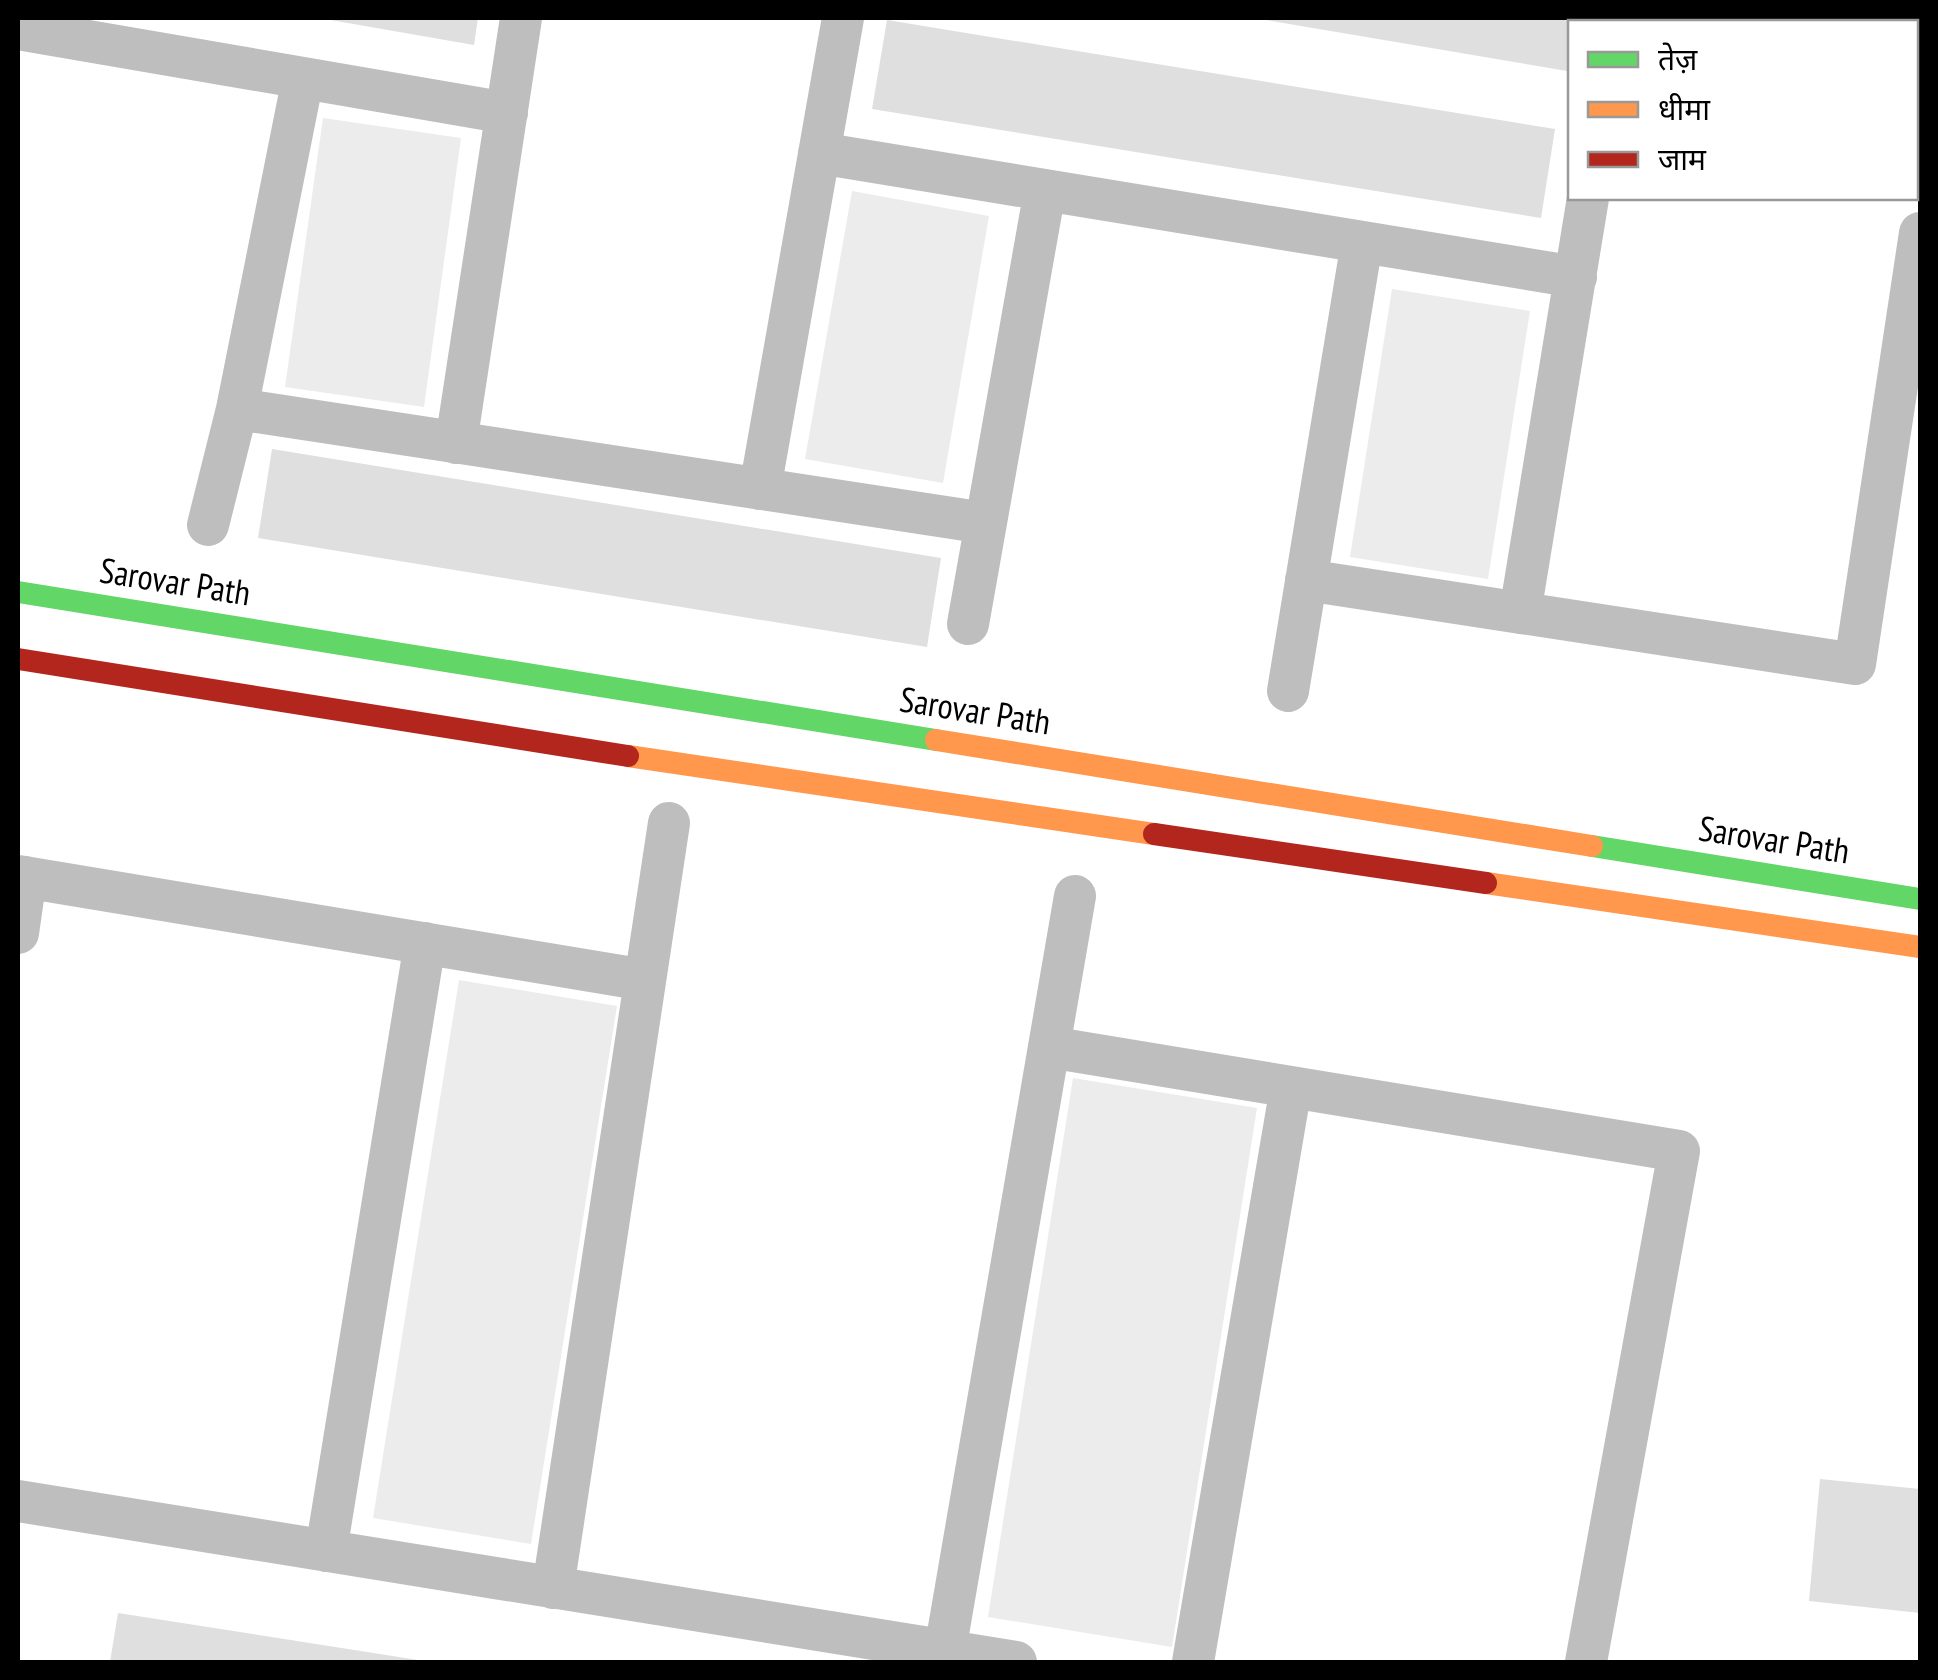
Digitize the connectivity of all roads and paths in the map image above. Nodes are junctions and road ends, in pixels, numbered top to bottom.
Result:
1 (521, 18) edge
2 (842, 18) edge
3 (18, 29) edge
4 (304, 78) junction
5 (507, 113) junction
6 (819, 153) junction
7 (1045, 190) junction
8 (1588, 200) edge
9 (1920, 233) edge
10 (1362, 242) junction
11 (1576, 276) junction
12 (237, 409) junction
13 (456, 443) junction
14 (760, 489) junction
15 (986, 523) junction
16 (208, 525) dead end
17 (1306, 580) junction
18 (18, 592) edge
19 (1520, 613) junction
20 (968, 624) dead end
21 (18, 659) edge
22 (1288, 691) dead end
23 (669, 824) dead end
24 (22, 877) edge
25 (1075, 896) dead end
26 (1920, 899) edge
27 (18, 933) edge
28 (425, 943) junction
29 (1920, 947) edge
30 (645, 980) junction
31 (1049, 1047) junction
32 (1291, 1087) junction
33 (18, 1501) edge
34 (326, 1551) junction
35 (553, 1588) junction
36 (945, 1651) junction
37 (1016, 1662) edge
38 (1192, 1662) edge
39 (1586, 1662) edge

1 - 5 street
2 - 6 street
3 - 4 street
4 - 5 street
4 - 12 street
5 - 13 street
6 - 7 street
6 - 14 street
7 - 10 street
7 - 15 street
8 - 11 street
9 - 19 street
10 - 11 street
10 - 17 street
11 - 19 street
12 - 13 street
12 - 16 street
13 - 14 street
14 - 15 street
15 - 20 street
17 - 19 street
17 - 22 street
18 - 26 main road, Sarovar Path
21 - 29 main road
23 - 30 street
24 - 27 street
24 - 28 street
25 - 31 street
28 - 30 street
28 - 34 street
30 - 35 street
31 - 32 street
31 - 36 street
32 - 38 street
32 - 39 street
33 - 34 street
34 - 35 street
35 - 36 street
36 - 37 street

